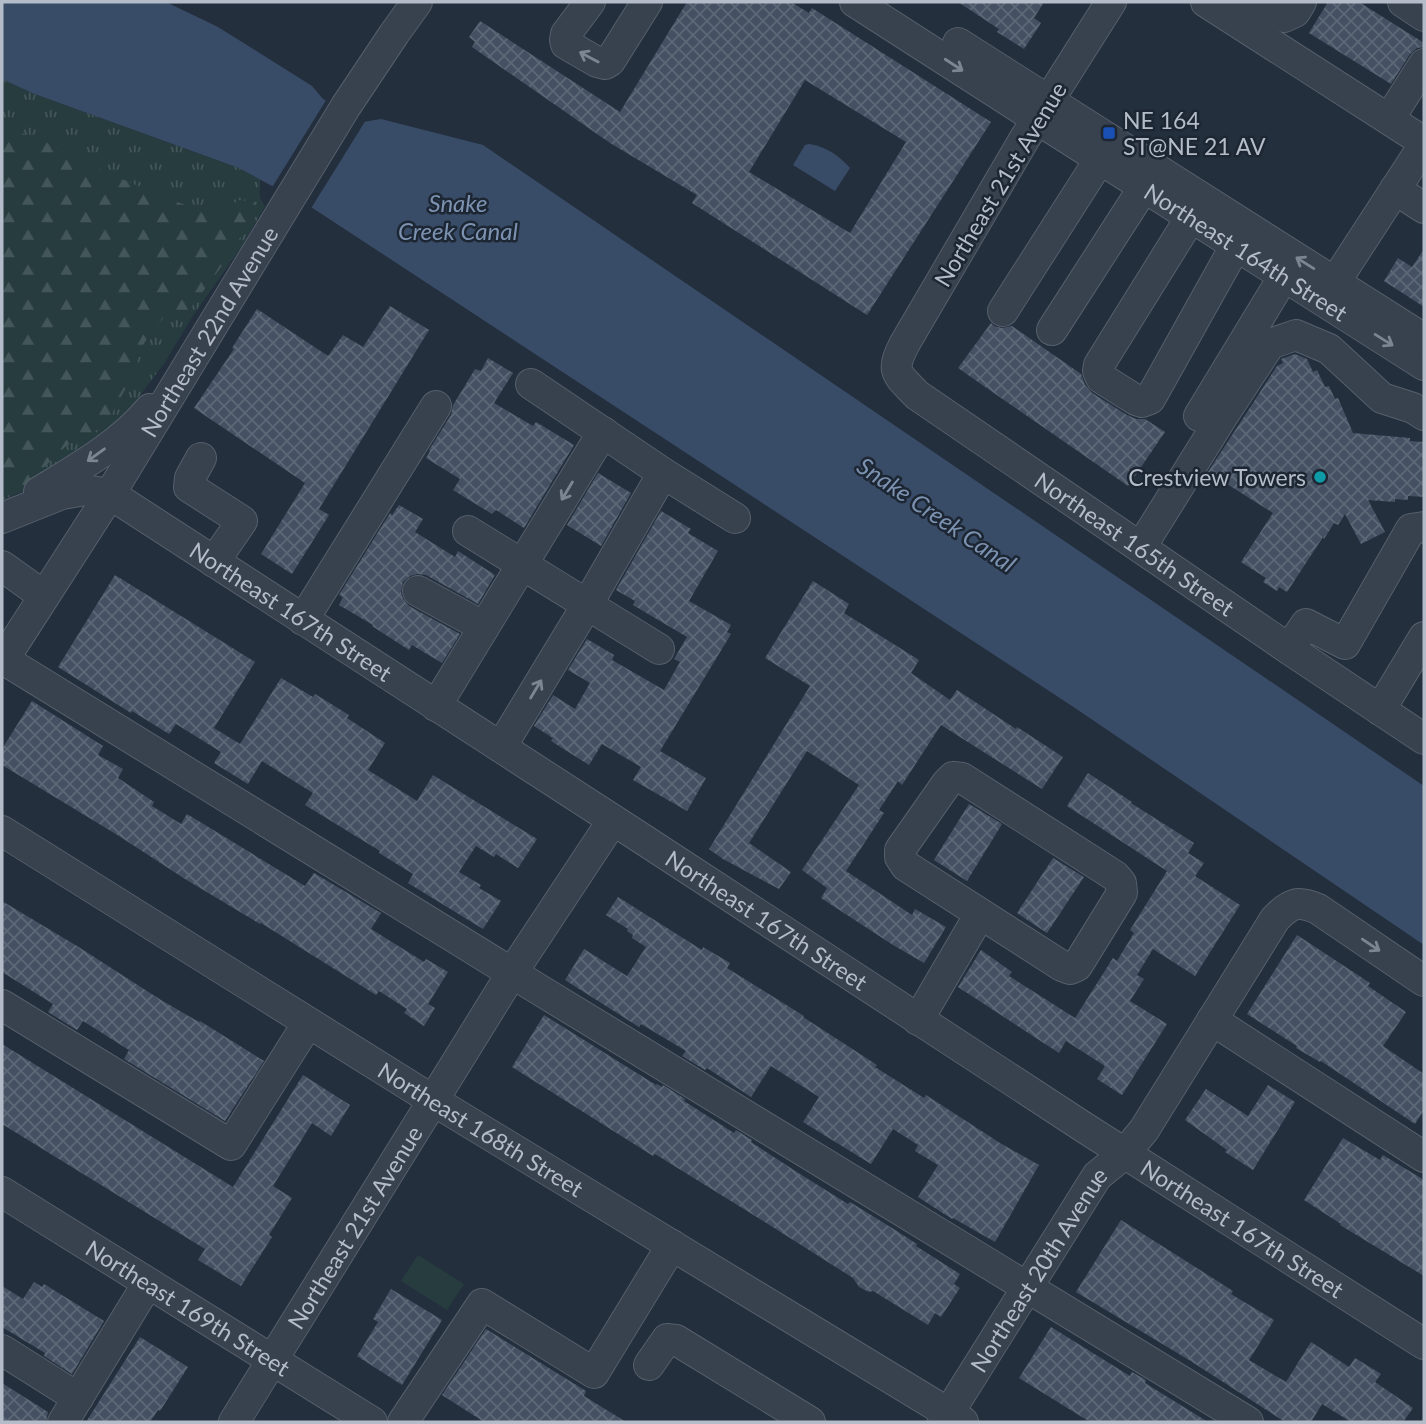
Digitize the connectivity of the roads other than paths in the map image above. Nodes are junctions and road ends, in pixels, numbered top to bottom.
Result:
1 (590, 2) edge
2 (647, 2) edge
3 (856, 2) edge
4 (892, 2) edge
5 (1111, 2) edge
6 (1206, 2) edge
7 (1249, 2) edge
8 (1301, 2) edge
9 (1403, 2) edge
10 (406, 6) edge
11 (1424, 16) edge
12 (1424, 64) edge
13 (1042, 110) junction
14 (1388, 119) junction
15 (1424, 143) edge
16 (1100, 159) junction
17 (1144, 187) junction
18 (1395, 189) junction
19 (1424, 208) edge
20 (1198, 209) junction
21 (1240, 235) junction
22 (1284, 276) junction
23 (1335, 282) junction
24 (1003, 311) dead end
25 (1347, 316) junction
26 (1052, 330) dead end
27 (1424, 339) edge
28 (1329, 349) junction
29 (195, 355) junction
30 (1424, 365) edge
31 (896, 369) joint
32 (531, 384) dead end
33 (436, 406) dead end
34 (1424, 415) edge
35 (603, 432) junction
36 (1185, 439) dead end
37 (201, 458) dead end
38 (663, 474) junction
39 (110, 494) junction
40 (2, 517) edge
41 (735, 518) dead end
42 (1424, 527) edge
43 (468, 531) dead end
44 (1141, 547) junction
45 (214, 562) junction
46 (522, 565) junction
47 (2, 566) edge
48 (418, 591) dead end
49 (44, 596) junction
50 (587, 605) junction
51 (303, 620) junction
52 (484, 627) junction
53 (1424, 636) edge
54 (659, 649) dead end
55 (1289, 649) junction
56 (3, 660) edge
57 (436, 706) junction
58 (1380, 710) junction
59 (1424, 739) edge
60 (500, 747) junction
61 (613, 820) junction
62 (2, 831) edge
63 (980, 915) junction
64 (512, 973) junction
65 (1424, 981) edge
66 (2, 1005) edge
67 (918, 1020) junction
68 (1212, 1020) junction
69 (309, 1023) junction
70 (434, 1101) junction
71 (1124, 1154) junction
72 (1424, 1157) edge
73 (2, 1192) edge
74 (672, 1245) junction
75 (148, 1283) junction
76 (1027, 1287) junction
77 (1424, 1344) edge
78 (2, 1350) edge
79 (273, 1361) junction
80 (649, 1365) dead end
81 (71, 1410) edge
82 (952, 1419) edge
83 (234, 1422) edge
84 (372, 1422) edge
85 (403, 1422) edge
86 (810, 1422) edge
87 (1248, 1422) edge

2 -> 1 street
3 -> 13 street, Northeast 164th Street
4 - 13 street, Northeast 164th Street
5 - 13 street, Northeast 21st Avenue
6 - 14 street
7 - 8 street
9 - 11 street
10 - 29 street, Northeast 22nd Avenue
12 - 14 street
13 - 16 street, Northeast 164th Street
13 - 20 street, Northeast 164th Street
13 - 31 street, Northeast 21st Avenue
14 - 15 street
15 - 18 street
16 - 17 street, Northeast 164th Street
16 - 24 street
17 - 20 street, Northeast 164th Street
17 - 26 street
18 - 19 street
18 - 23 street
20 - 21 street, Northeast 164th Street
20 - 21 street
21 - 22 street, Northeast 164th Street
23 -> 21 street, Northeast 164th Street
22 - 25 street, Northeast 164th Street
22 - 36 street
23 - 27 street, Northeast 164th Street
25 - 28 street
25 -> 30 street, Northeast 164th Street
28 - 34 street
28 - 44 street
29 - 39 street, Northeast 22nd Avenue
29 -> 40 street
31 - 44 street, Northeast 165th Street
32 - 35 street
33 - 51 street
35 - 38 street
35 -> 46 street
37 - 45 street
38 - 41 street
38 - 50 street
39 - 40 street
39 - 45 street, Northeast 167th Street
39 - 49 street, Northeast 22nd Avenue
42 - 55 street
43 - 46 street
44 - 55 street, Northeast 165th Street
45 - 51 street, Northeast 167th Street
46 - 50 street
46 - 52 street
47 - 49 street
48 - 52 street
49 - 56 street, Northeast 22nd Avenue
50 - 54 street
60 -> 50 street
51 - 57 street, Northeast 167th Street
52 - 57 street
53 - 58 street
55 - 58 street, Northeast 165th Street
56 - 64 street
57 - 60 street, Northeast 167th Street
58 - 59 street, Northeast 165th Street
60 - 61 street, Northeast 167th Street
61 - 64 street, Northeast 21st Avenue
61 - 67 street, Northeast 167th Street
62 - 69 street, Northeast 168th Street
63 - 63 street
63 - 67 street
64 - 70 street, Northeast 21st Avenue
64 - 76 street
68 -> 65 street, Northeast 20th Avenue
66 - 69 street
67 - 71 street, Northeast 167th Street
68 - 71 street, Northeast 20th Avenue
68 - 72 street
69 - 70 street, Northeast 168th Street
70 - 74 street, Northeast 168th Street
70 - 79 street, Northeast 21st Avenue
71 - 76 street, Northeast 20th Avenue
71 - 77 street, Northeast 167th Street
73 - 75 street, Northeast 169th Street
74 - 82 street, Northeast 168th Street
74 - 85 street
75 - 79 street, Northeast 169th Street
75 - 81 street
76 - 82 street, Northeast 20th Avenue
76 - 87 street
78 - 81 street
79 - 83 street, Northeast 21st Avenue
79 - 84 street, Northeast 169th Street
80 - 86 street

